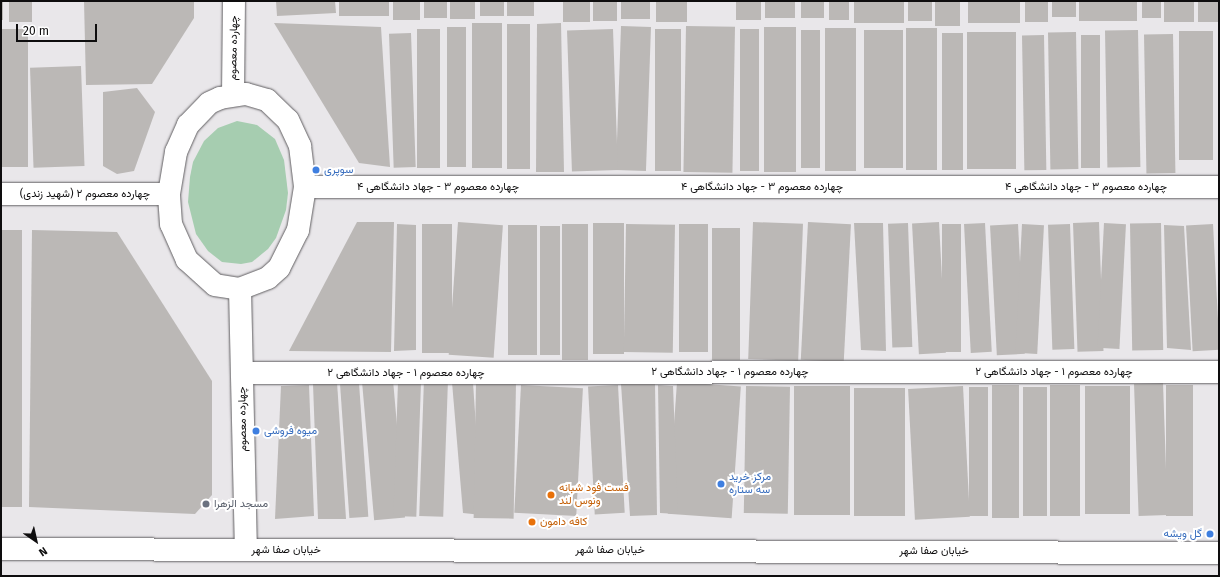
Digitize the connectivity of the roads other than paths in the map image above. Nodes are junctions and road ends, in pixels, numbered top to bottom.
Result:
1 (234, 1) edge
2 (233, 95) junction
3 (305, 187) junction
4 (1219, 187) edge
5 (1, 194) edge
6 (169, 194) junction
7 (240, 289) junction
8 (1219, 372) edge
9 (242, 373) junction
10 (1, 549) edge
11 (246, 549) junction
12 (1219, 553) edge

1 - 2 street, چهارده معصوم
2 - 3 street
2 - 6 street
3 - 4 street, چهارده معصوم ۳ - جهاد دانشگاهی ۴
3 - 7 street
5 - 6 street, چهارده معصوم ۲ (شهید زندی)
6 - 7 street
7 - 9 street, چهارده معصوم
8 - 9 street, چهارده معصوم ۱ - جهاد دانشگاهی ۲
9 - 11 street, چهارده معصوم
10 - 11 street, خیابان صفا شهر
11 - 12 street, خیابان صفا شهر

